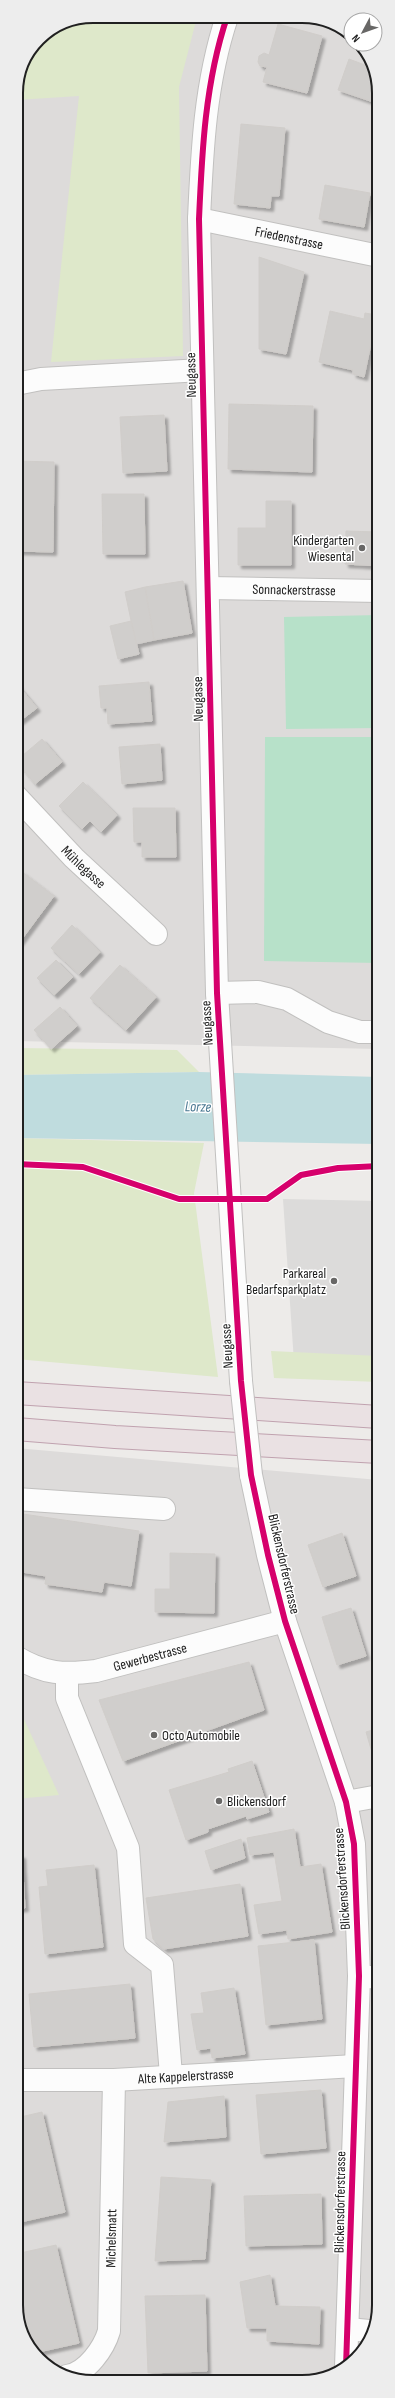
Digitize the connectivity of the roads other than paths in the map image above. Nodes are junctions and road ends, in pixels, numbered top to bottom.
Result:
1 (225, 23) edge
2 (199, 219) junction
3 (372, 255) edge
4 (202, 370) junction
5 (23, 383) edge
6 (208, 588) junction
7 (372, 591) edge
8 (23, 803) edge
9 (156, 934) dead end
10 (217, 993) junction
11 (372, 1032) edge
12 (241, 1381) joint
13 (23, 1394) edge
14 (372, 1417) edge
15 (23, 1430) edge
16 (372, 1452) edge
17 (23, 1499) edge
18 (164, 1508) dead end
19 (284, 1621) junction
20 (23, 1661) edge
21 (66, 1675) junction
22 (372, 1797) edge
23 (346, 1802) junction
24 (369, 1977) edge
25 (355, 2066) junction
26 (171, 2075) junction
27 (23, 2080) edge
28 (114, 2080) junction
29 (348, 2329) junction
30 (367, 2331) edge
31 (346, 2360) edge
32 (73, 2372) edge

1 - 2 street, Neugasse
2 - 3 street, Friedenstrasse
2 - 4 street, Neugasse
4 - 5 street
4 - 6 street, Neugasse
6 - 7 street, Sonnackerstrasse
6 - 10 street, Neugasse
8 - 9 street, Mühlegasse
10 - 11 street
10 - 12 street, Neugasse
12 - 19 street, Blickensdorferstrasse, bridge
13 - 14 highway
15 - 16 highway
17 - 18 street
19 - 21 street, Gewerbestrasse
19 - 23 street, Blickensdorferstrasse
20 - 21 street, Gewerbestrasse
21 - 26 street
22 - 23 street
23 - 24 street, Blickensdorferstrasse
24 - 25 street, Blickensdorferstrasse
25 - 26 street, Alte Kappelerstrasse
25 - 29 street, Blickensdorferstrasse
26 - 28 street, Alte Kappelerstrasse
27 - 28 street, Alte Kappelerstrasse
28 - 32 street, Michelsmatt
29 - 30 street
29 - 31 street, Blickensdorferstrasse

